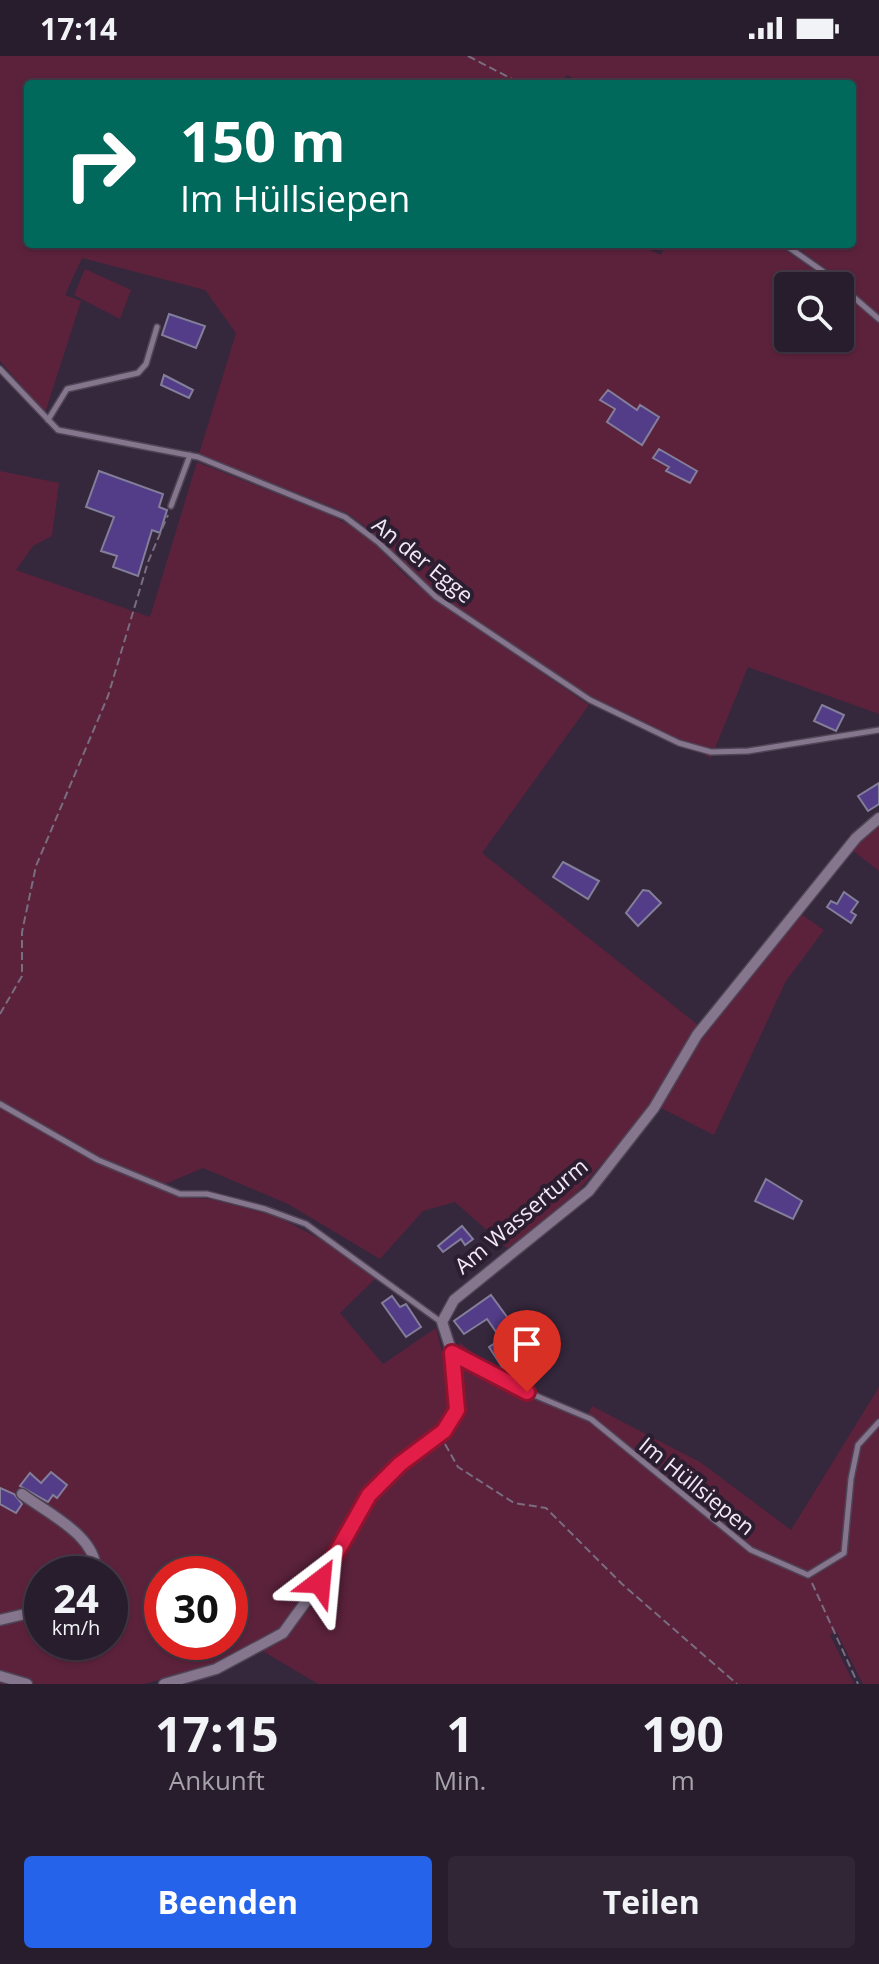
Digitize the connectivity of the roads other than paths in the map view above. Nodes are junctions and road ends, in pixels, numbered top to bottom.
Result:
1 (790, 248) edge
2 (879, 319) edge
3 (157, 327) dead end
4 (0, 369) edge
5 (48, 420) junction
6 (190, 455) junction
7 (171, 506) road end
8 (879, 730) edge
9 (879, 818) edge
10 (0, 1104) edge
11 (442, 1322) junction
12 (452, 1353) junction
13 (879, 1422) edge
14 (22, 1494) dead end
15 (93, 1556) edge
16 (24, 1614) edge
17 (0, 1620) edge
18 (0, 1676) edge
19 (27, 1684) edge
20 (164, 1684) edge

1 - 2 lane
3 - 5 lane
4 - 5 lane, An der Egge
5 - 6 lane, An der Egge
6 - 7 lane
6 - 8 lane, An der Egge
9 - 11 street, Am Wasserturm
10 - 11 lane
11 - 12 street
12 - 13 lane, Im Hüllsiepen
12 - 20 street
14 - 15 street
16 - 17 street
18 - 19 street

